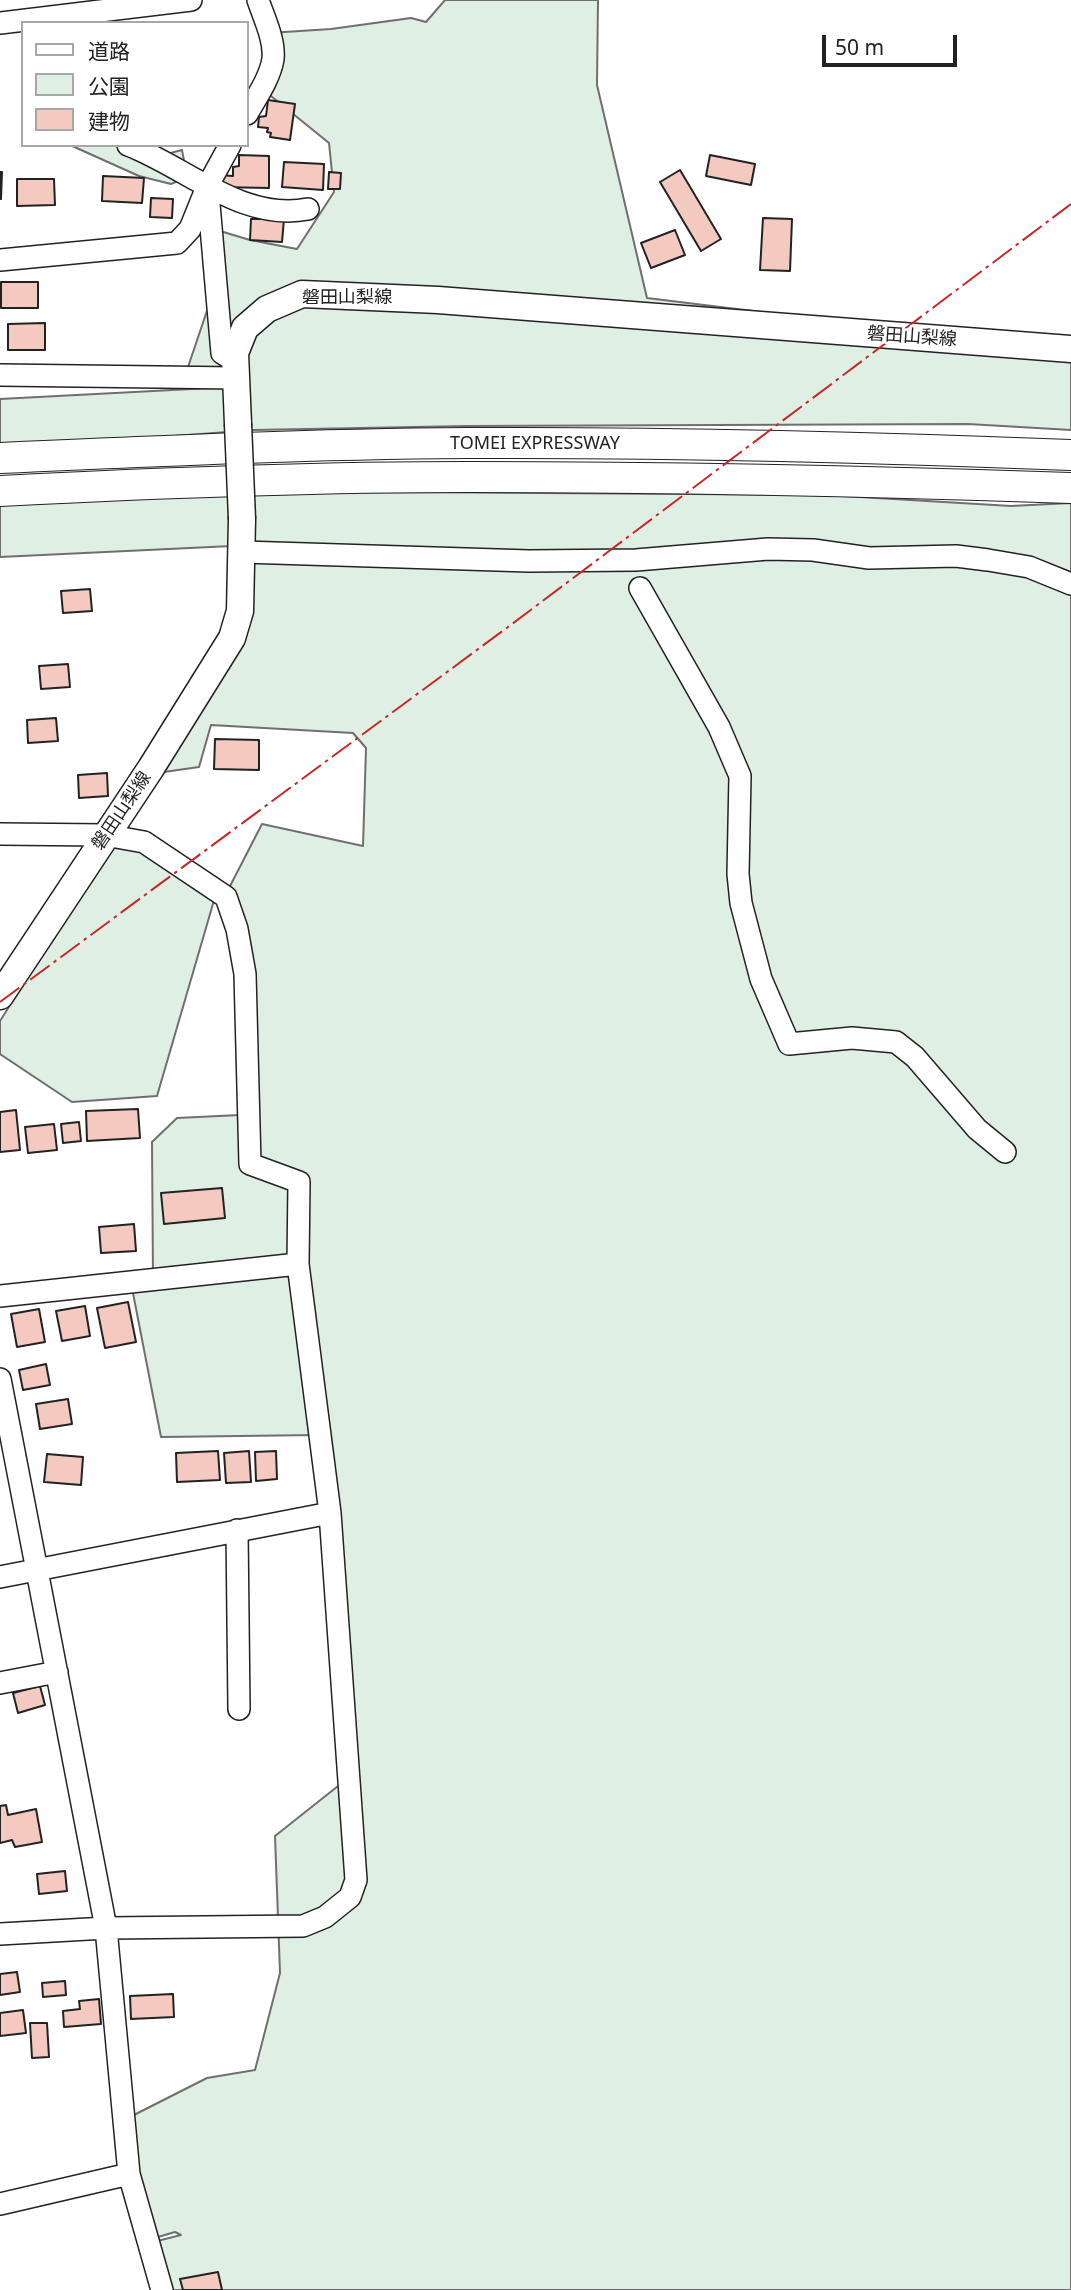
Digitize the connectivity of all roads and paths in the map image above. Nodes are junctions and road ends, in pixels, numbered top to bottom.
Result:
1 (191, 0) edge
2 (258, 0) edge
3 (103, 5) edge
4 (0, 23) edge
5 (248, 112) edge
6 (132, 147) edge
7 (229, 147) edge
8 (207, 187) junction
9 (308, 209) dead end
10 (0, 260) edge
11 (1071, 349) edge
12 (236, 369) junction
13 (0, 375) edge
14 (1071, 455) edge
15 (0, 458) edge
16 (1071, 488) edge
17 (0, 491) edge
18 (243, 552) junction
19 (1071, 584) edge
20 (640, 588) dead end
21 (0, 834) edge
22 (105, 835) junction
23 (0, 996) edge
24 (1005, 1152) dead end
25 (298, 1264) junction
26 (0, 1296) edge
27 (0, 1379) edge
28 (330, 1513) junction
29 (237, 1530) junction
30 (36, 1569) junction
31 (0, 1577) edge
32 (57, 1672) junction
33 (0, 1683) edge
34 (239, 1709) dead end
35 (106, 1928) junction
36 (0, 1934) edge
37 (130, 2174) junction
38 (0, 2204) edge
39 (162, 2290) edge

1 - 3 street
2 - 5 street
3 - 4 street
6 - 8 street
7 - 8 street
8 - 9 street
8 - 10 street
8 - 12 street
11 - 12 main road, 磐田山梨線
12 - 13 street
12 - 18 main road, 磐田山梨線, bridge
14 - 15 highway, TOMEI EXPRESSWAY
16 - 17 highway, TOMEI EXPRESSWAY
18 - 19 street
18 - 22 main road, 磐田山梨線
20 - 24 street
21 - 22 street
22 - 23 main road, 磐田山梨線
22 - 25 street
25 - 26 street
25 - 28 street
27 - 30 street
28 - 29 street
28 - 35 street
29 - 30 street
29 - 34 street
30 - 31 street
30 - 32 street
32 - 33 street
32 - 35 street
35 - 36 street
35 - 37 street
37 - 38 street
37 - 39 street

